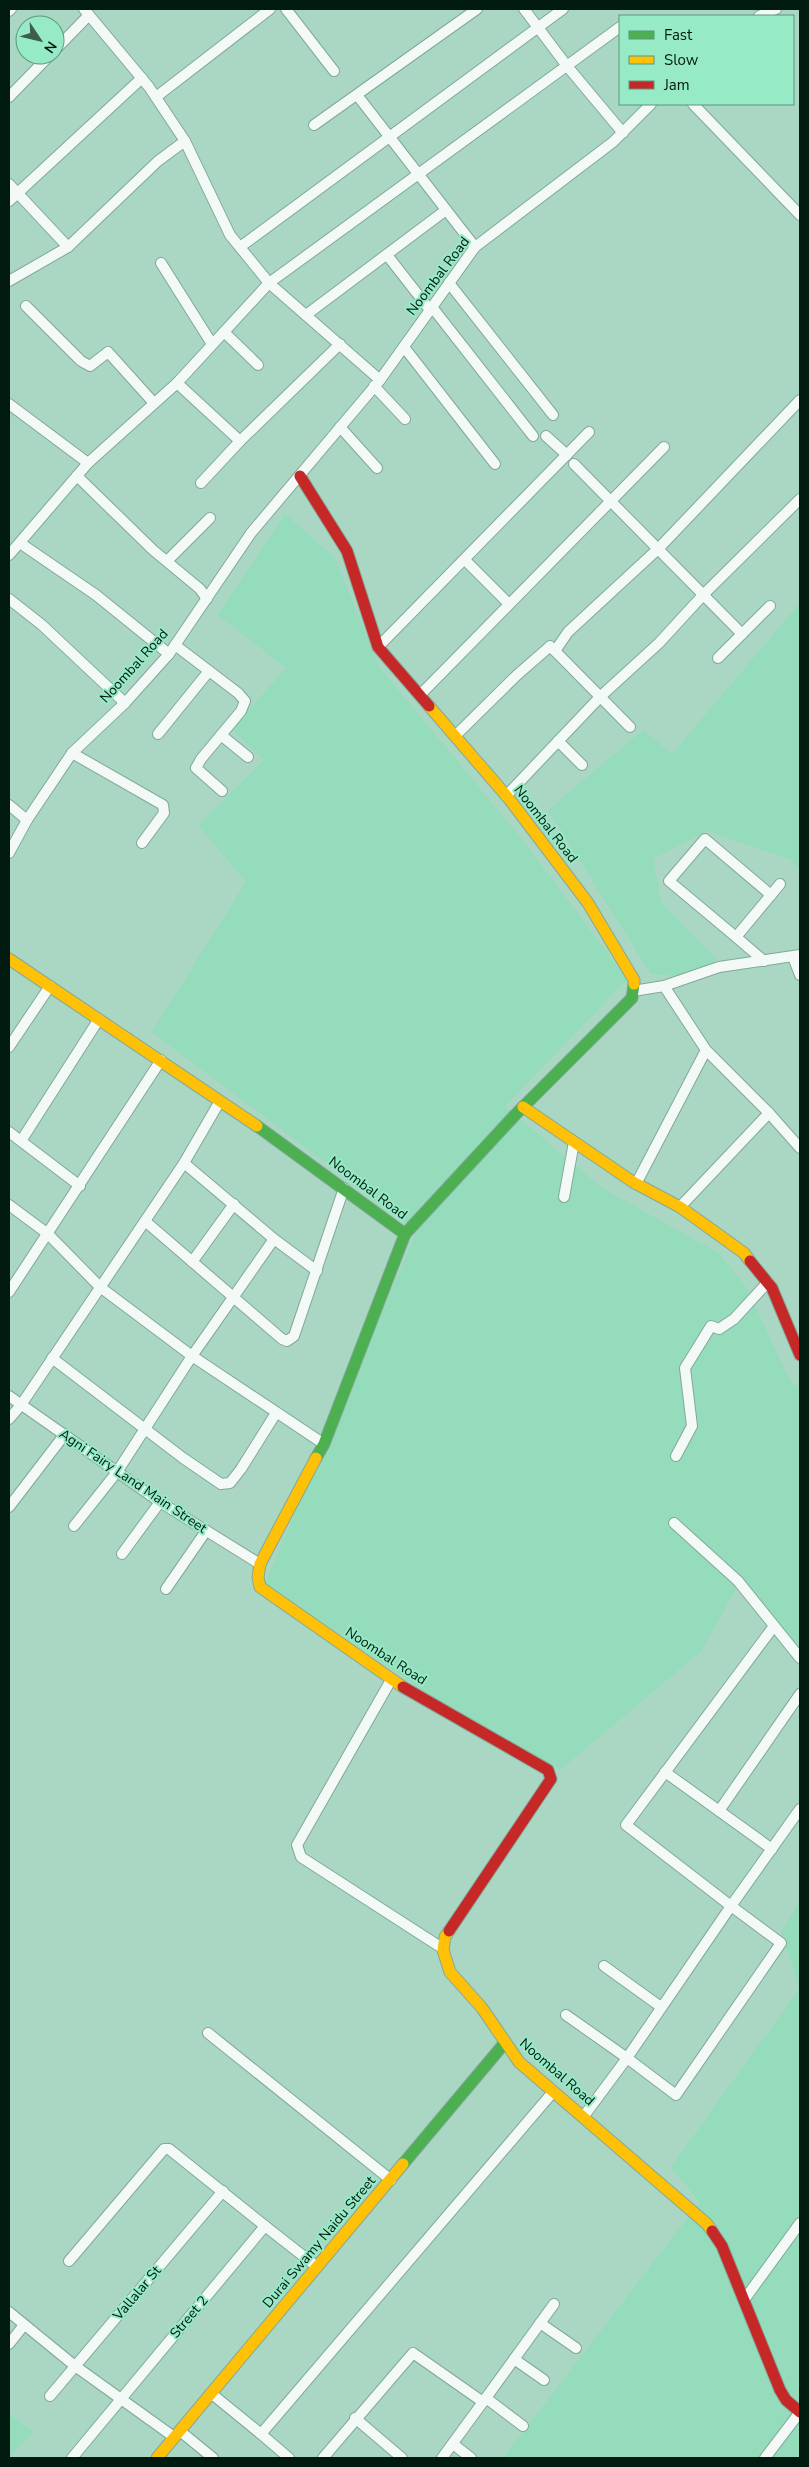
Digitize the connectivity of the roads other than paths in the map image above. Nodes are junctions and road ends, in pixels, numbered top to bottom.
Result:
1 (270, 9) edge
2 (286, 9) edge
3 (477, 9) edge
4 (524, 9) edge
5 (563, 9) edge
6 (776, 9) edge
7 (87, 12) edge
8 (761, 15) edge
9 (538, 27) junction
10 (619, 28) edge
11 (65, 38) edge
12 (40, 65) edge
13 (567, 66) junction
14 (334, 71) dead end
15 (142, 78) junction
16 (357, 94) junction
17 (9, 97) edge
18 (156, 97) junction
19 (650, 105) edge
20 (694, 105) edge
21 (314, 125) dead end
22 (623, 132) junction
23 (389, 137) junction
24 (185, 141) junction
25 (417, 174) junction
26 (9, 184) edge
27 (18, 193) junction
28 (9, 201) edge
29 (446, 210) junction
30 (800, 215) edge
31 (68, 247) junction
32 (240, 247) junction
33 (475, 247) junction
34 (387, 255) junction
35 (161, 263) dead end
36 (9, 281) edge
37 (269, 283) junction
38 (449, 283) junction
39 (26, 306) dead end
40 (431, 308) junction
41 (306, 315) junction
42 (224, 332) junction
43 (212, 344) junction
44 (340, 344) junction
45 (404, 347) junction
46 (258, 365) dead end
47 (177, 383) junction
48 (377, 383) junction
49 (800, 400) edge
50 (153, 402) junction
51 (9, 404) edge
52 (552, 415) dead end
53 (405, 418) dead end
54 (340, 427) junction
55 (589, 432) dead end
56 (533, 436) dead end
57 (546, 436) dead end
58 (240, 441) junction
59 (664, 447) dead end
60 (567, 455) junction
61 (88, 463) junction
62 (495, 464) dead end
63 (574, 464) dead end
64 (378, 468) dead end
65 (77, 476) junction
66 (300, 476) junction
67 (200, 483) dead end
68 (800, 499) edge
69 (611, 500) junction
70 (210, 518) dead end
71 (20, 543) junction
72 (658, 548) junction
73 (9, 555) edge
74 (465, 560) junction
75 (167, 561) junction
76 (704, 594) junction
77 (207, 598) junction
78 (9, 599) edge
79 (508, 604) junction
80 (770, 606) dead end
81 (742, 634) junction
82 (378, 646) junction
83 (172, 649) junction
84 (556, 650) junction
85 (718, 658) dead end
86 (209, 671) junction
87 (420, 695) junction
88 (601, 696) junction
89 (125, 703) junction
90 (630, 727) dead end
91 (158, 734) dead end
92 (221, 735) junction
93 (455, 736) junction
94 (558, 741) junction
95 (72, 753) junction
96 (248, 757) dead end
97 (582, 765) dead end
98 (222, 791) dead end
99 (506, 796) junction
100 (9, 805) edge
101 (27, 820) junction
102 (142, 842) dead end
103 (9, 853) edge
104 (780, 884) dead end
105 (771, 896) junction
106 (736, 937) junction
107 (797, 956) edge
108 (9, 959) edge
109 (764, 961) junction
110 (800, 975) edge
111 (50, 986) junction
112 (664, 986) junction
113 (633, 991) junction
114 (99, 1019) junction
115 (9, 1047) edge
116 (706, 1050) junction
117 (161, 1060) junction
118 (220, 1100) junction
119 (523, 1107) junction
120 (769, 1113) junction
121 (9, 1132) edge
122 (21, 1141) junction
123 (574, 1142) junction
124 (800, 1148) edge
125 (184, 1164) junction
126 (636, 1184) junction
127 (80, 1186) junction
128 (344, 1188) junction
129 (564, 1197) dead end
130 (234, 1204) junction
131 (9, 1205) edge
132 (680, 1208) junction
133 (144, 1221) junction
134 (48, 1234) junction
135 (405, 1234) junction
136 (274, 1239) junction
137 (192, 1262) junction
138 (317, 1271) junction
139 (768, 1282) junction
140 (100, 1286) junction
141 (9, 1292) edge
142 (234, 1297) junction
143 (800, 1355) edge
144 (192, 1356) junction
145 (52, 1358) junction
146 (9, 1396) edge
147 (21, 1405) junction
148 (276, 1413) junction
149 (9, 1420) edge
150 (146, 1427) junction
151 (65, 1434) junction
152 (324, 1444) junction
153 (676, 1456) dead end
154 (117, 1472) junction
155 (160, 1502) junction
156 (9, 1507) edge
157 (674, 1523) dead end
158 (74, 1526) dead end
159 (206, 1531) junction
160 (122, 1554) dead end
161 (260, 1564) junction
162 (166, 1589) dead end
163 (774, 1626) junction
164 (800, 1658) edge
165 (391, 1680) junction
166 (800, 1694) edge
167 (665, 1772) junction
168 (800, 1809) edge
169 (719, 1811) junction
170 (772, 1849) junction
171 (731, 1906) junction
172 (442, 1948) junction
173 (604, 1966) dead end
174 (661, 2008) junction
175 (566, 2015) dead end
176 (208, 2033) dead end
177 (503, 2045) junction
178 (626, 2058) junction
179 (553, 2092) junction
180 (584, 2116) junction
181 (390, 2180) junction
182 (223, 2191) junction
183 (800, 2223) edge
184 (265, 2226) junction
185 (69, 2261) dead end
186 (316, 2266) junction
187 (744, 2300) junction
188 (554, 2304) dead end
189 (9, 2312) edge
190 (540, 2323) junction
191 (24, 2325) junction
192 (9, 2344) edge
193 (576, 2348) dead end
194 (514, 2358) junction
195 (75, 2366) junction
196 (544, 2380) dead end
197 (212, 2394) junction
198 (50, 2396) dead end
199 (121, 2399) junction
200 (484, 2400) junction
201 (800, 2412) edge
202 (355, 2418) junction
203 (523, 2426) dead end
204 (177, 2434) junction
205 (261, 2434) junction
206 (453, 2444) junction
207 (72, 2458) edge
208 (157, 2458) edge
209 (213, 2458) edge
210 (289, 2458) edge
211 (323, 2458) edge
212 (402, 2458) edge
213 (442, 2458) edge
214 (471, 2458) edge
215 (765, 2458) edge

1 - 18 street
2 - 14 street
3 - 16 street
4 - 9 street
5 - 9 street
6 - 8 street
7 - 11 street
7 - 15 street
9 - 13 street
9 - 23 street
10 - 13 street
12 - 17 street
13 - 22 street
13 - 25 street
15 - 18 street
15 - 27 street
16 - 21 street
16 - 23 street
18 - 24 street
19 - 22 street, Noombal Road
20 - 30 street
22 - 33 street, Noombal Road
23 - 25 street
23 - 32 street
24 - 31 street
24 - 32 street
25 - 29 street
25 - 37 street
26 - 27 street
27 - 28 street
27 - 31 street
29 - 33 street
29 - 34 street
31 - 36 street
32 - 37 street
33 - 38 street, Noombal Road
34 - 40 street
34 - 41 street
35 - 43 street
37 - 41 street
37 - 42 street
38 - 40 street, Noombal Road
38 - 52 street
39 - 50 street
40 - 45 street, Noombal Road
40 - 56 street
41 - 44 street
42 - 43 street
42 - 46 street
43 - 47 street
44 - 48 street
44 - 58 street
45 - 48 street, Noombal Road
45 - 62 street
47 - 50 street
47 - 58 street
48 - 53 street
48 - 54 street, Noombal Road
49 - 72 street
50 - 61 street
51 - 61 street
54 - 64 street
54 - 66 street, Noombal Road
55 - 60 street
57 - 60 street
58 - 67 street
59 - 69 street
60 - 74 street
61 - 65 street
63 - 69 street
65 - 71 street
65 - 75 street
66 - 77 street, Noombal Road
66 - 82 street, Noombal Road
68 - 76 street
69 - 72 street
69 - 79 street
70 - 75 street
71 - 73 street
71 - 83 street
72 - 76 street
72 - 84 street
74 - 79 street
74 - 82 street
75 - 77 street
76 - 81 street
76 - 88 street
77 - 83 street, Noombal Road
78 - 89 street
79 - 87 street
80 - 81 street
81 - 85 street
82 - 87 street, Noombal Road
83 - 86 street
83 - 89 street, Noombal Road
84 - 88 street
84 - 93 street
86 - 91 street
86 - 92 street
87 - 93 street, Noombal Road
88 - 90 street
88 - 94 street
89 - 95 street, Noombal Road
92 - 96 street
92 - 98 street
93 - 99 street, Noombal Road
94 - 97 street
94 - 99 street
95 - 101 street, Noombal Road
95 - 102 street
99 - 113 street, Noombal Road
100 - 101 street
101 - 103 street, Noombal Road
104 - 105 street
105 - 106 street
105 - 106 street
106 - 109 street
107 - 109 street
107 - 110 street
108 - 111 street, Noombal Road
109 - 112 street
111 - 114 street, Noombal Road
111 - 115 street
112 - 113 street
112 - 116 street
113 - 119 street
114 - 117 street, Noombal Road
114 - 122 street
116 - 120 street
116 - 126 street
117 - 118 street, Noombal Road
117 - 127 street
118 - 125 street
118 - 128 street, Noombal Road
119 - 123 street
119 - 135 street
120 - 124 street
120 - 132 street
121 - 122 street
122 - 127 street
123 - 126 street
123 - 129 street
125 - 130 street
125 - 133 street
126 - 132 street
127 - 134 street
128 - 135 street, Noombal Road
128 - 138 street
130 - 136 street
130 - 137 street
131 - 134 street
132 - 139 street
133 - 137 street
133 - 140 street
134 - 140 street
134 - 141 street
135 - 152 street, Noombal Road
136 - 138 street
136 - 142 street
137 - 142 street
138 - 142 street
139 - 143 street
139 - 153 street
140 - 144 street
140 - 145 street
142 - 144 street
144 - 148 street
144 - 150 street
145 - 147 street
145 - 150 street
146 - 147 street, Agni Fairy Land Main Street
147 - 149 street
147 - 151 street, Agni Fairy Land Main Street
148 - 150 street
148 - 152 street
150 - 154 street
151 - 154 street, Agni Fairy Land Main Street
151 - 156 street
152 - 161 street, Noombal Road
154 - 155 street, Agni Fairy Land Main Street
154 - 158 street
155 - 159 street, Agni Fairy Land Main Street
155 - 160 street
157 - 163 street
159 - 161 street, Agni Fairy Land Main Street
159 - 162 street
161 - 165 street, Noombal Road
163 - 164 street
163 - 167 street
165 - 172 street
165 - 172 street, Noombal Road
166 - 169 street
167 - 169 street
167 - 171 street
168 - 170 street
169 - 170 street
170 - 171 street
171 - 174 street
171 - 178 street
172 - 177 street, Noombal Road
173 - 174 street
174 - 178 street
175 - 178 street
176 - 181 street
177 - 179 street, Noombal Road
177 - 181 street, Durai Swamy Naidu Street
178 - 180 street
179 - 180 street, Noombal Road
179 - 205 street
180 - 187 street, Noombal Road
181 - 186 street, Durai Swamy Naidu Street
182 - 184 street
182 - 185 street
182 - 195 street, Vallalar St
183 - 187 street
184 - 186 street
184 - 199 street, Street 2
186 - 197 street, Durai Swamy Naidu Street
187 - 201 street, Noombal Road
188 - 190 street
189 - 191 street
190 - 193 street
190 - 194 street
191 - 192 street
191 - 195 street
194 - 196 street
194 - 200 street
195 - 198 street, Vallalar St
195 - 199 street
197 - 204 street, Durai Swamy Naidu Street
197 - 205 street
199 - 204 street
199 - 207 street, Street 2
200 - 202 street
200 - 203 street
200 - 206 street
201 - 215 street
202 - 211 street
202 - 212 street
204 - 208 street, Durai Swamy Naidu Street
204 - 209 street
205 - 210 street
206 - 213 street
206 - 214 street

